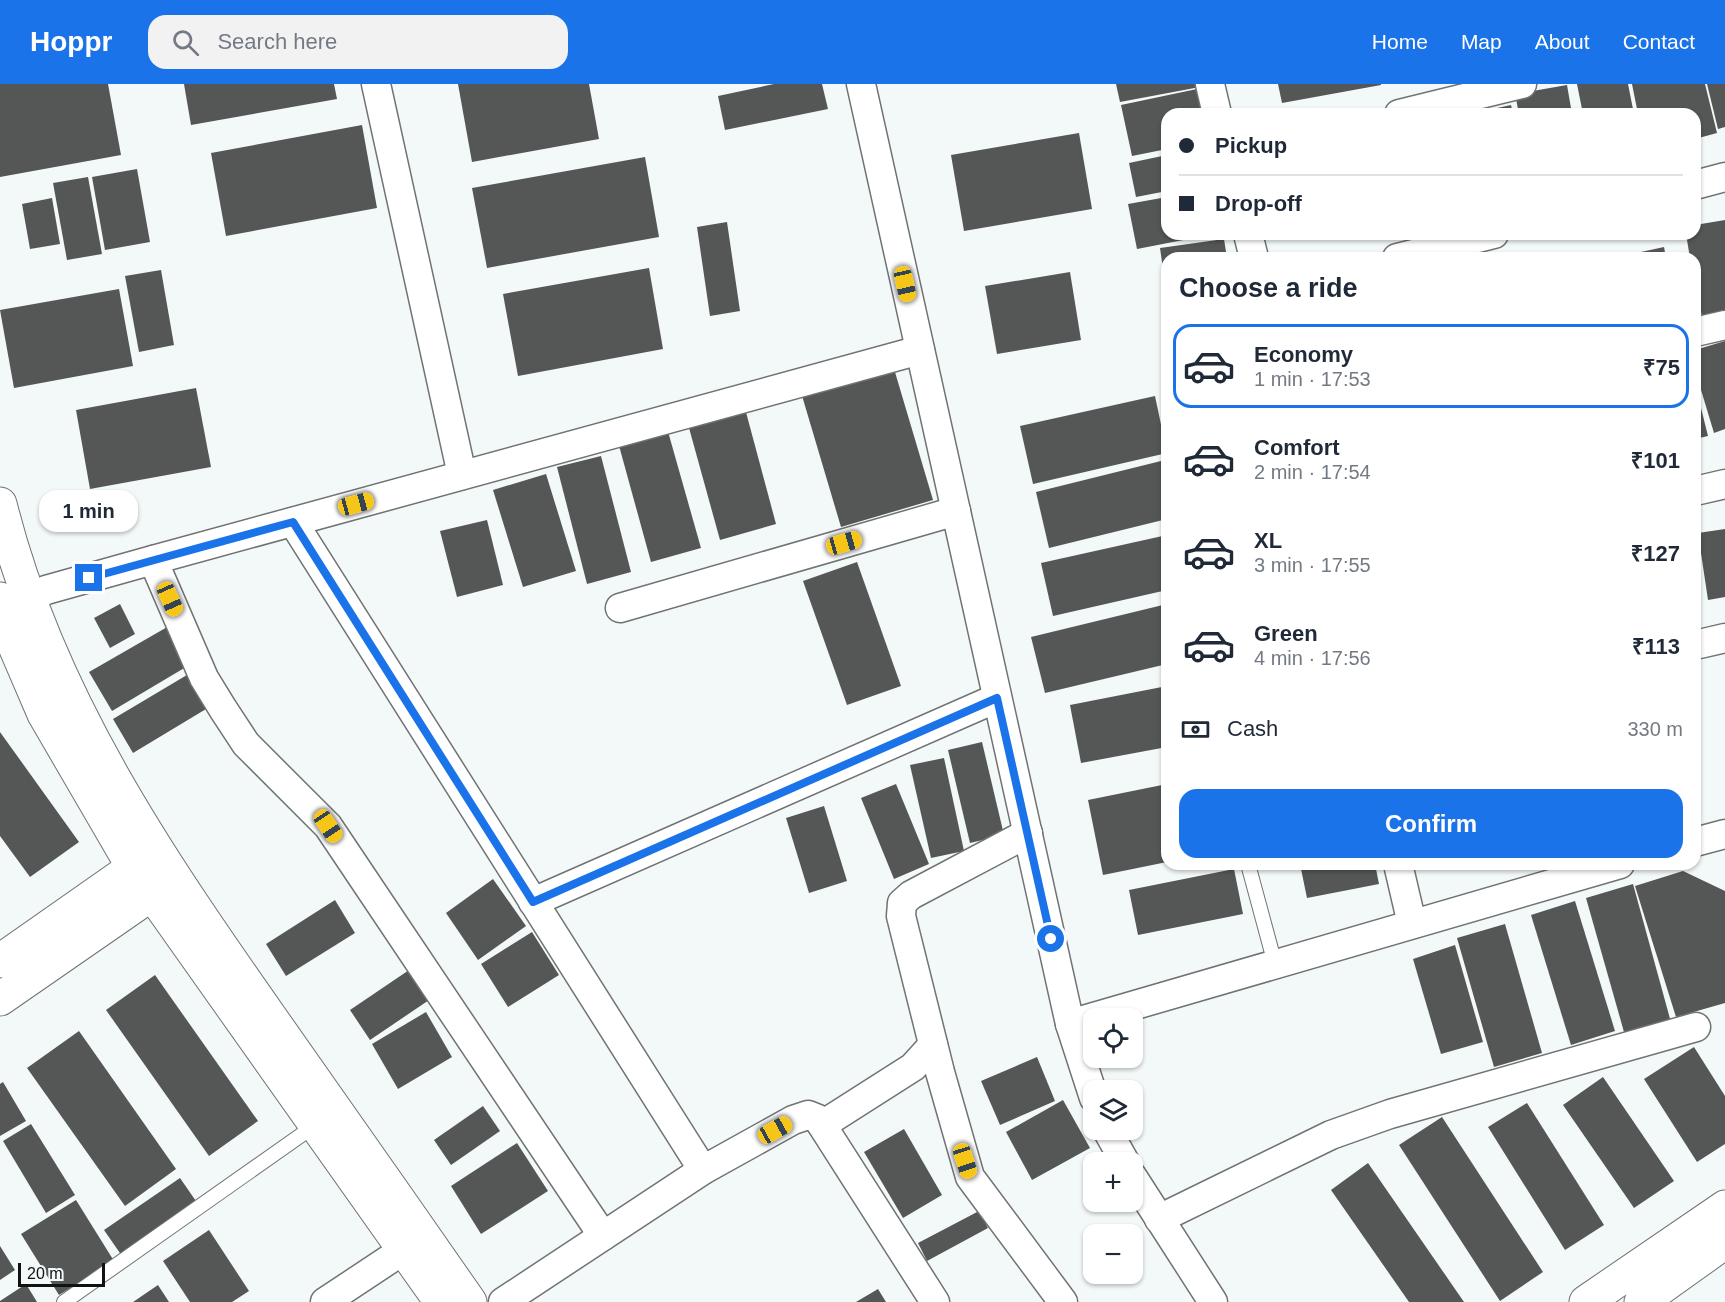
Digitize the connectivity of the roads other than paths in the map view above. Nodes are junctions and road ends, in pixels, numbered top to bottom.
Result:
1 (376, 84) edge
2 (861, 84) edge
3 (1210, 84) edge
4 (1522, 84) edge
5 (1216, 108) edge
6 (1424, 108) edge
7 (1725, 177) edge
8 (1701, 183) edge
9 (1470, 240) edge
10 (1421, 252) edge
11 (1725, 325) edge
12 (1701, 331) edge
13 (920, 350) junction
14 (462, 475) junction
15 (1725, 484) edge
16 (1701, 490) edge
17 (0, 504) edge
18 (956, 511) junction
19 (293, 522) junction
20 (153, 560) junction
21 (8, 608) edge
22 (620, 608) dead end
23 (1725, 638) edge
24 (1701, 644) edge
25 (997, 698) junction
26 (1028, 833) junction
27 (1725, 834) edge
28 (1701, 840) edge
29 (1250, 870) edge
30 (1400, 870) edge
31 (1599, 870) edge
32 (153, 873) junction
33 (533, 902) junction
34 (1413, 924) junction
35 (0, 961) edge
36 (1275, 964) junction
37 (0, 999) edge
38 (1070, 1024) junction
39 (1696, 1027) dead end
40 (933, 1046) junction
41 (1088, 1080) edge
42 (822, 1125) junction
43 (314, 1126) junction
44 (703, 1170) junction
45 (1143, 1194) edge
46 (1725, 1207) edge
47 (1159, 1219) junction
48 (603, 1236) junction
49 (1725, 1242) edge
50 (413, 1243) junction
51 (64, 1302) edge
52 (325, 1302) edge
53 (441, 1302) edge
54 (470, 1302) edge
55 (503, 1302) edge
56 (935, 1302) edge
57 (1063, 1302) edge
58 (1213, 1302) edge
59 (1586, 1302) edge
60 (1641, 1302) edge

1 - 14 street
2 - 13 street
3 - 5 street
4 - 6 street
7 - 8 street
9 - 10 street
11 - 12 street
13 - 14 street
13 - 18 street
14 - 19 street
15 - 16 street
17 - 21 street
18 - 22 street
18 - 25 street
19 - 20 street
19 - 33 street
20 - 21 street
20 - 48 street
21 - 32 street
23 - 24 street
25 - 26 street
25 - 33 street
26 - 38 street
26 - 40 street
27 - 28 street
29 - 36 lane
30 - 34 street
31 - 34 street
32 - 35 street
32 - 37 street
32 - 43 street
32 - 50 street
33 - 44 street
34 - 36 street
36 - 38 street
38 - 41 street
39 - 47 street
40 - 42 street
40 - 57 street
42 - 44 street
42 - 56 street
43 - 50 street
43 - 51 lane
44 - 48 street
45 - 47 street
46 - 59 street
47 - 58 street
48 - 55 street
49 - 60 street
50 - 52 street
50 - 53 street
50 - 54 street

